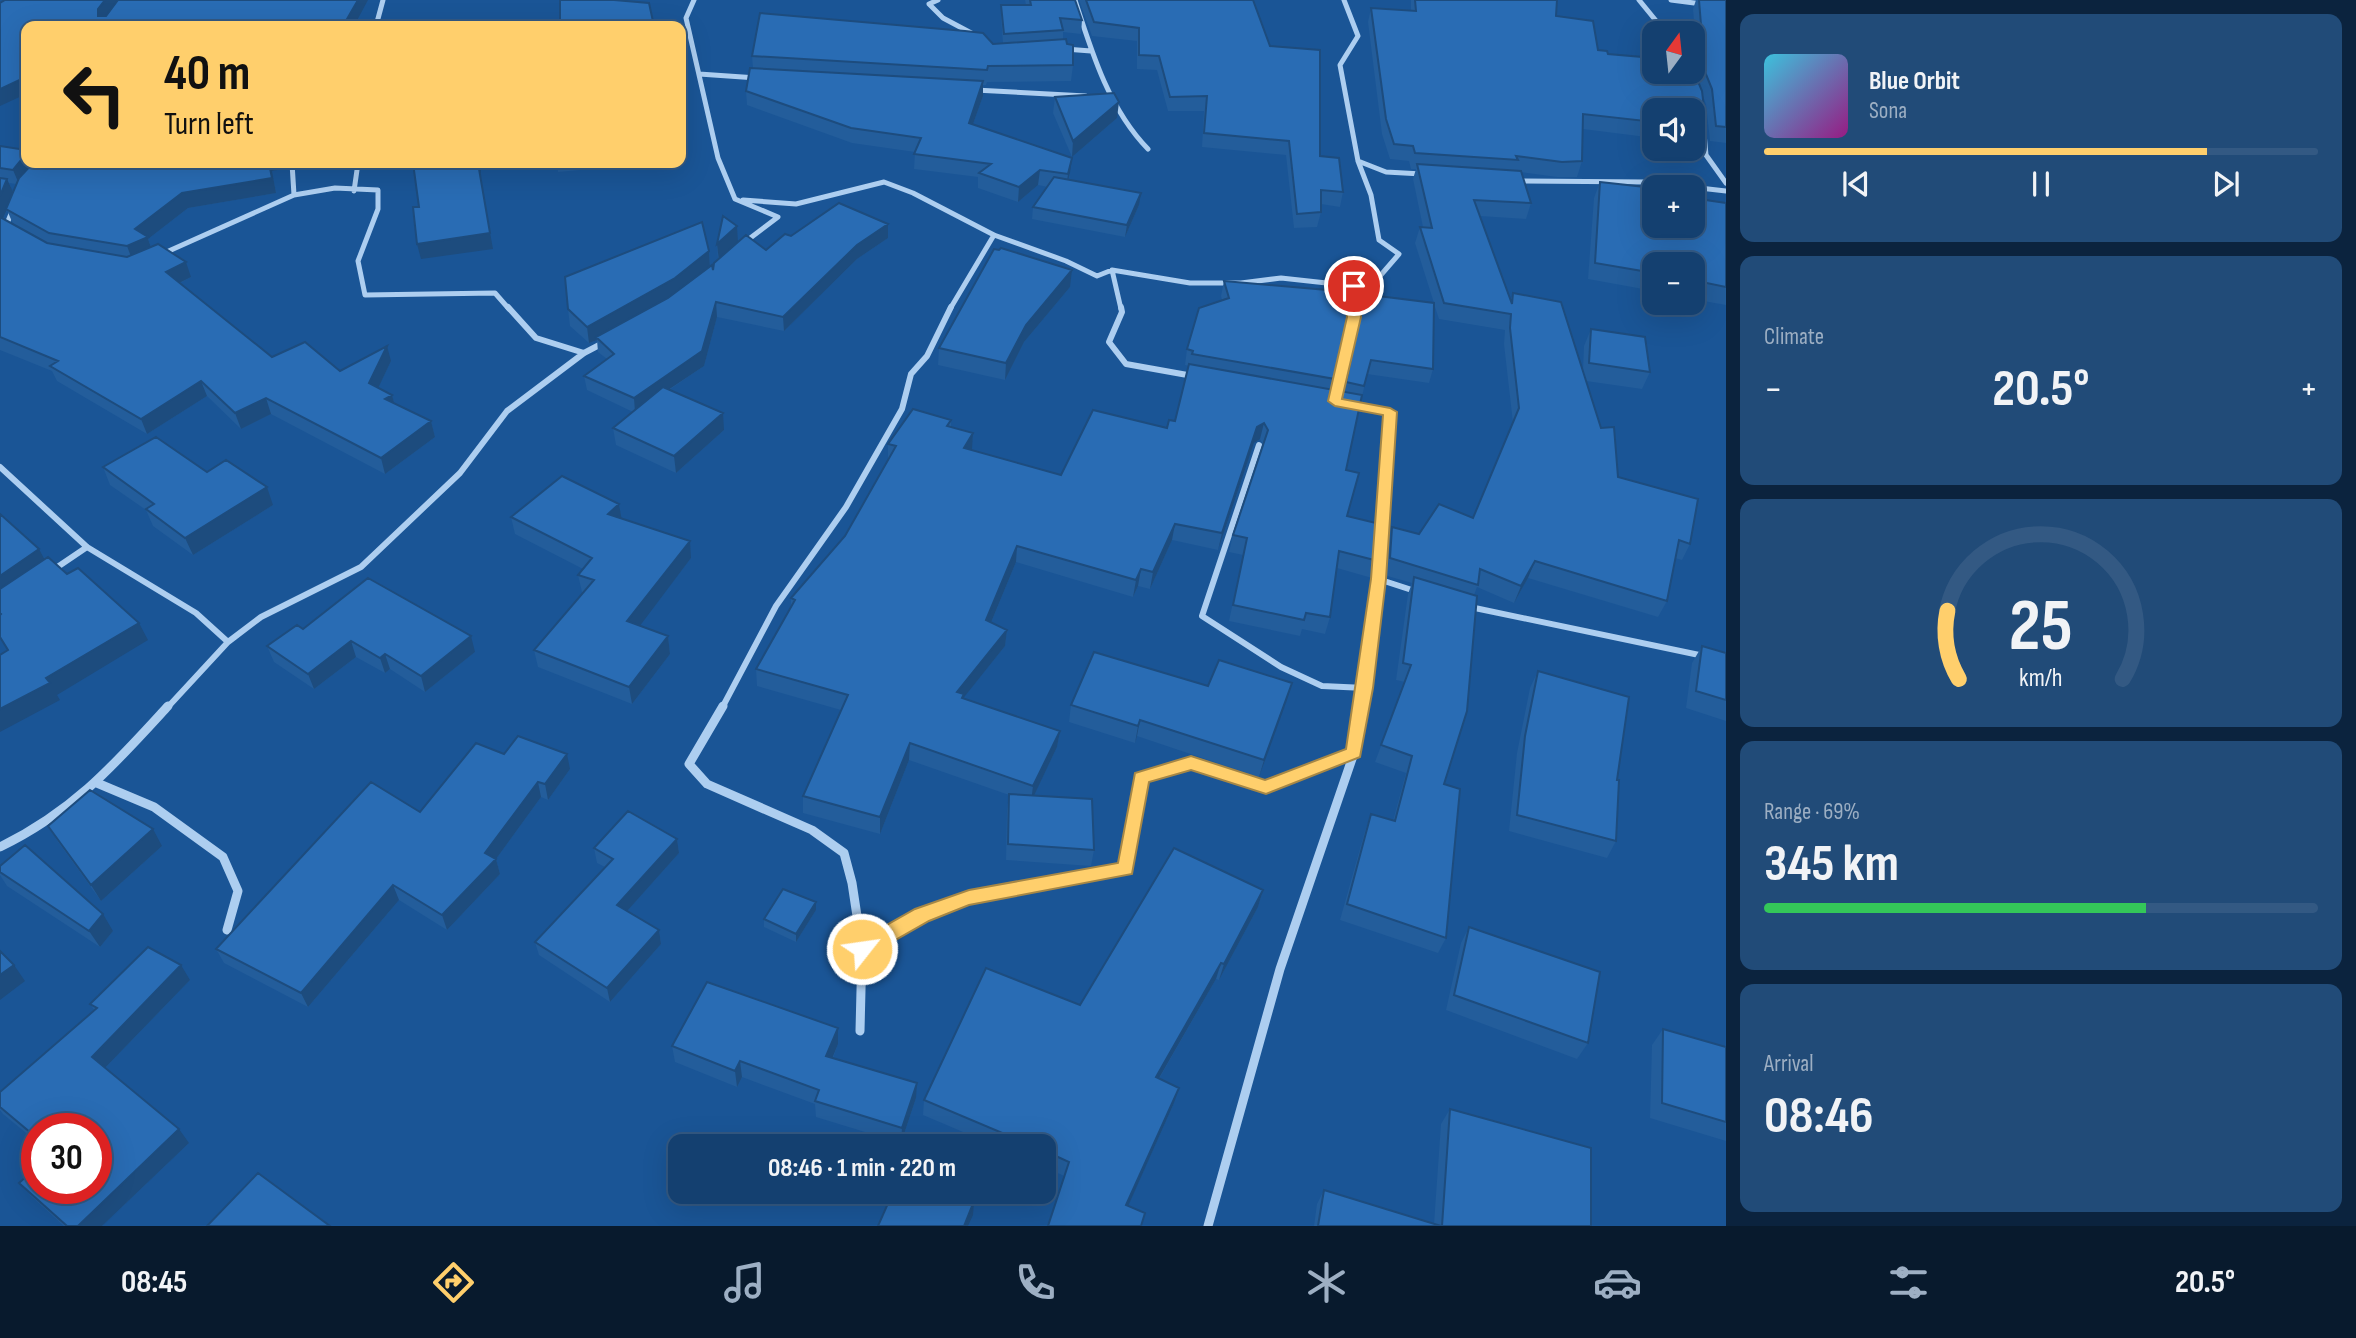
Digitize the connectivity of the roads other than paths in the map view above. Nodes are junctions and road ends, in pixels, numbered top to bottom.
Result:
1 (383, 0) edge
2 (694, 0) edge
3 (938, 0) edge
4 (1075, 0) edge
5 (1344, 0) edge
6 (1639, 0) edge
7 (1671, 0) edge
8 (1712, 5) edge
9 (377, 21) edge
10 (1658, 21) edge
11 (688, 30) joint
12 (981, 38) edge
13 (1059, 49) edge
14 (1091, 51) junction
15 (699, 75) junction
16 (768, 78) edge
17 (962, 89) edge
18 (1087, 96) edge
19 (1101, 97) edge
20 (1115, 98) junction
21 (1705, 146) edge
22 (1148, 149) dead end
23 (1358, 161) junction
24 (292, 168) edge
25 (357, 168) edge
26 (1425, 174) edge
27 (1514, 181) edge
28 (1726, 183) edge
29 (354, 191) junction
30 (1726, 191) edge
31 (294, 195) junction
32 (735, 199) junction
33 (16, 202) edge
34 (6, 226) junction
35 (0, 232) edge
36 (18, 233) edge
37 (994, 236) junction
38 (735, 251) edge
39 (159, 255) edge
40 (1112, 271) junction
41 (1354, 286) junction
42 (607, 340) edge
43 (584, 354) junction
44 (1204, 378) edge
45 (1322, 399) edge
46 (1335, 401) junction
47 (1259, 444) edge
48 (0, 467) edge
49 (87, 547) junction
50 (43, 576) edge
51 (1378, 579) junction
52 (1425, 594) edge
53 (1463, 605) edge
54 (228, 642) junction
55 (1714, 659) edge
56 (1365, 688) junction
57 (1354, 753) junction
58 (97, 783) junction
59 (0, 847) edge
60 (227, 930) dead end
61 (862, 949) junction
62 (860, 1031) dead end
63 (1208, 1226) edge

1 - 9 street
2 - 11 street
3 - 12 street
4 - 14 street
5 - 23 street
6 - 10 street
7 - 8 street
11 - 15 street
13 - 14 street
14 - 20 street
15 - 16 street
15 - 32 street
17 - 18 street
19 - 20 street
20 - 22 street
21 - 28 street
23 - 26 street
23 - 41 street
24 - 31 street
25 - 29 street
27 - 30 street
29 - 31 street
29 - 43 street
31 - 39 street
32 - 37 street
32 - 38 street
33 - 34 street
34 - 35 street
34 - 36 street
37 - 40 street
37 - 61 street
40 - 41 street
40 - 44 street
41 - 46 street
42 - 43 street
43 - 54 street
45 - 46 street
46 - 51 street
47 - 56 street
48 - 49 street
49 - 50 street
49 - 54 street
51 - 52 street
51 - 56 street
53 - 55 street
54 - 58 street
56 - 57 street
57 - 61 street
57 - 63 street
58 - 59 street
58 - 60 street
61 - 62 street

